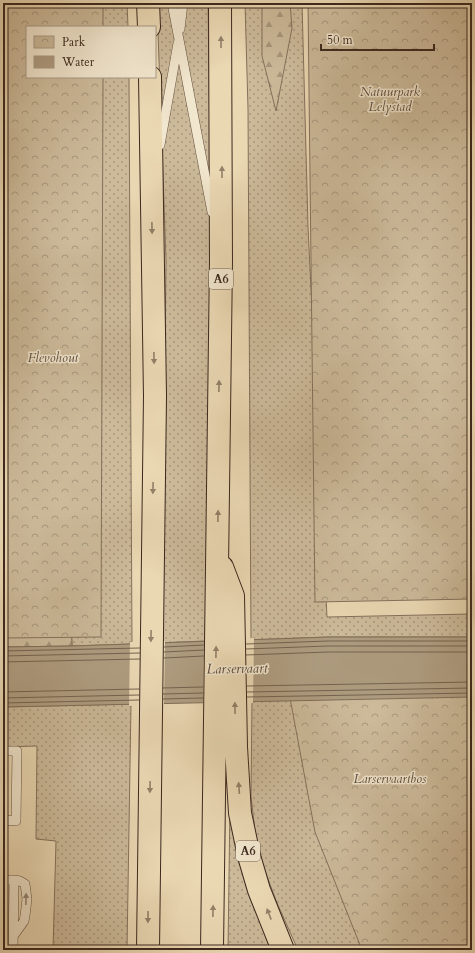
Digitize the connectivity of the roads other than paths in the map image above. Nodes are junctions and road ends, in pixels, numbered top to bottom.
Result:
1 (148, 3) edge
2 (172, 3) edge
3 (183, 3) edge
4 (220, 3) edge
5 (149, 26) edge
6 (179, 37) junction
7 (150, 78) edge
8 (152, 194) junction
9 (221, 261) junction
10 (225, 747) junction
11 (3, 751) edge
12 (3, 820) edge
13 (3, 880) edge
14 (14, 950) edge
15 (148, 950) edge
16 (212, 950) edge
17 (284, 950) edge

1 - 5 highway
2 - 6 lane
3 - 6 lane
9 -> 4 highway, A6
6 - 8 lane
6 - 9 lane
7 - 8 highway
8 -> 15 highway
10 -> 9 highway, A6
16 -> 10 highway, A6
17 -> 10 highway, A6
11 - 12 lane
14 -> 13 lane

